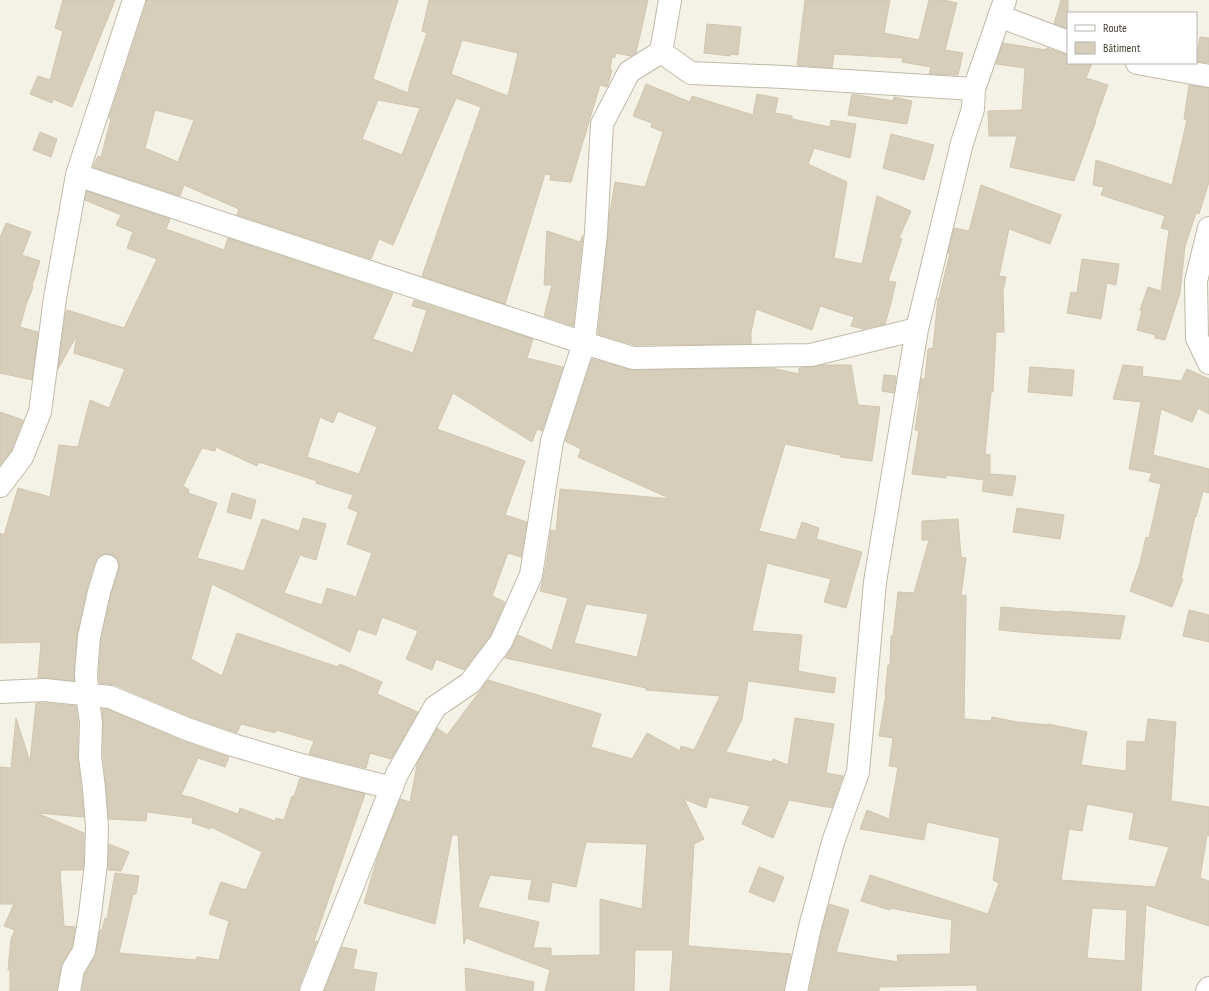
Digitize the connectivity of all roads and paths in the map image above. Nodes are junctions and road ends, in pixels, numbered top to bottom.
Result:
1 (134, 0) edge
2 (670, 0) edge
3 (1002, 8) edge
4 (1067, 41) edge
5 (661, 52) junction
6 (1142, 64) edge
7 (1209, 76) edge
8 (974, 89) junction
9 (77, 175) junction
10 (1209, 228) edge
11 (917, 329) junction
12 (584, 343) junction
13 (1209, 363) edge
14 (0, 486) edge
15 (108, 566) dead end
16 (0, 692) edge
17 (87, 695) junction
18 (392, 788) junction
19 (1209, 988) edge
20 (69, 991) edge
21 (311, 991) edge
22 (796, 991) edge
23 (1207, 991) edge

1 - 9 street
2 - 5 street
3 - 4 street
3 - 8 street
5 - 8 street
5 - 12 street
6 - 7 street
8 - 11 street
9 - 12 street
9 - 14 street
10 - 13 street
11 - 12 street
11 - 22 street
12 - 18 street
15 - 17 street
16 - 17 street
17 - 18 street
17 - 20 street
18 - 21 street
19 - 23 street

